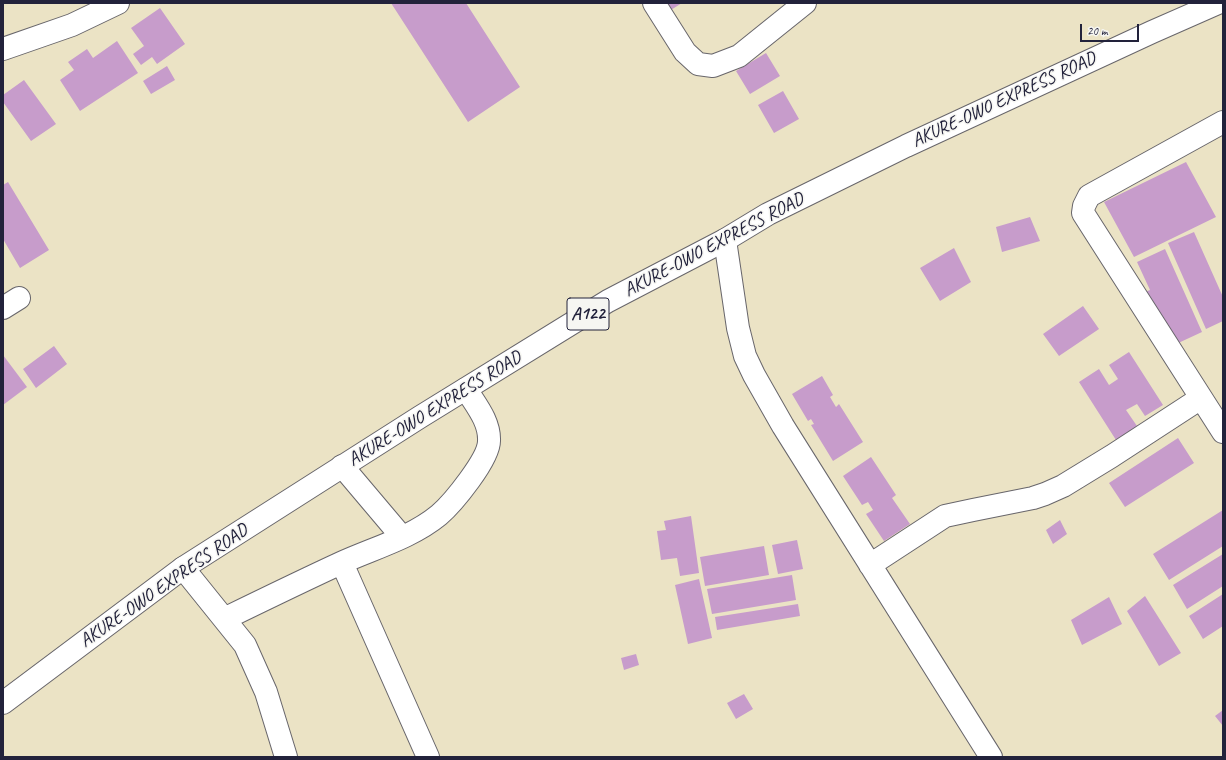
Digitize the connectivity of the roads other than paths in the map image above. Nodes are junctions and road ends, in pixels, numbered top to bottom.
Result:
1 (118, 3) edge
2 (654, 3) edge
3 (805, 3) edge
4 (1218, 3) edge
5 (3, 49) edge
6 (1223, 122) edge
7 (725, 240) junction
8 (466, 389) junction
9 (1201, 398) junction
10 (1223, 432) edge
11 (342, 466) junction
12 (402, 537) junction
13 (342, 563) junction
14 (870, 564) junction
15 (183, 568) junction
16 (224, 618) junction
17 (3, 703) edge
18 (286, 757) edge
19 (428, 757) edge
20 (991, 757) edge

1 - 5 main road
2 - 3 main road
4 - 7 main road, AKURE-OWO EXPRESS ROAD / A122
6 - 9 main road
7 - 8 main road, AKURE-OWO EXPRESS ROAD / A122
7 - 14 main road
8 - 11 main road, AKURE-OWO EXPRESS ROAD / A122
8 - 12 main road
9 - 10 main road
9 - 14 main road
11 - 12 main road
11 - 15 main road, AKURE-OWO EXPRESS ROAD / A122
12 - 13 main road
13 - 16 main road
13 - 19 main road
14 - 20 main road
15 - 16 main road
15 - 17 main road, AKURE-OWO EXPRESS ROAD / A122
16 - 18 main road

